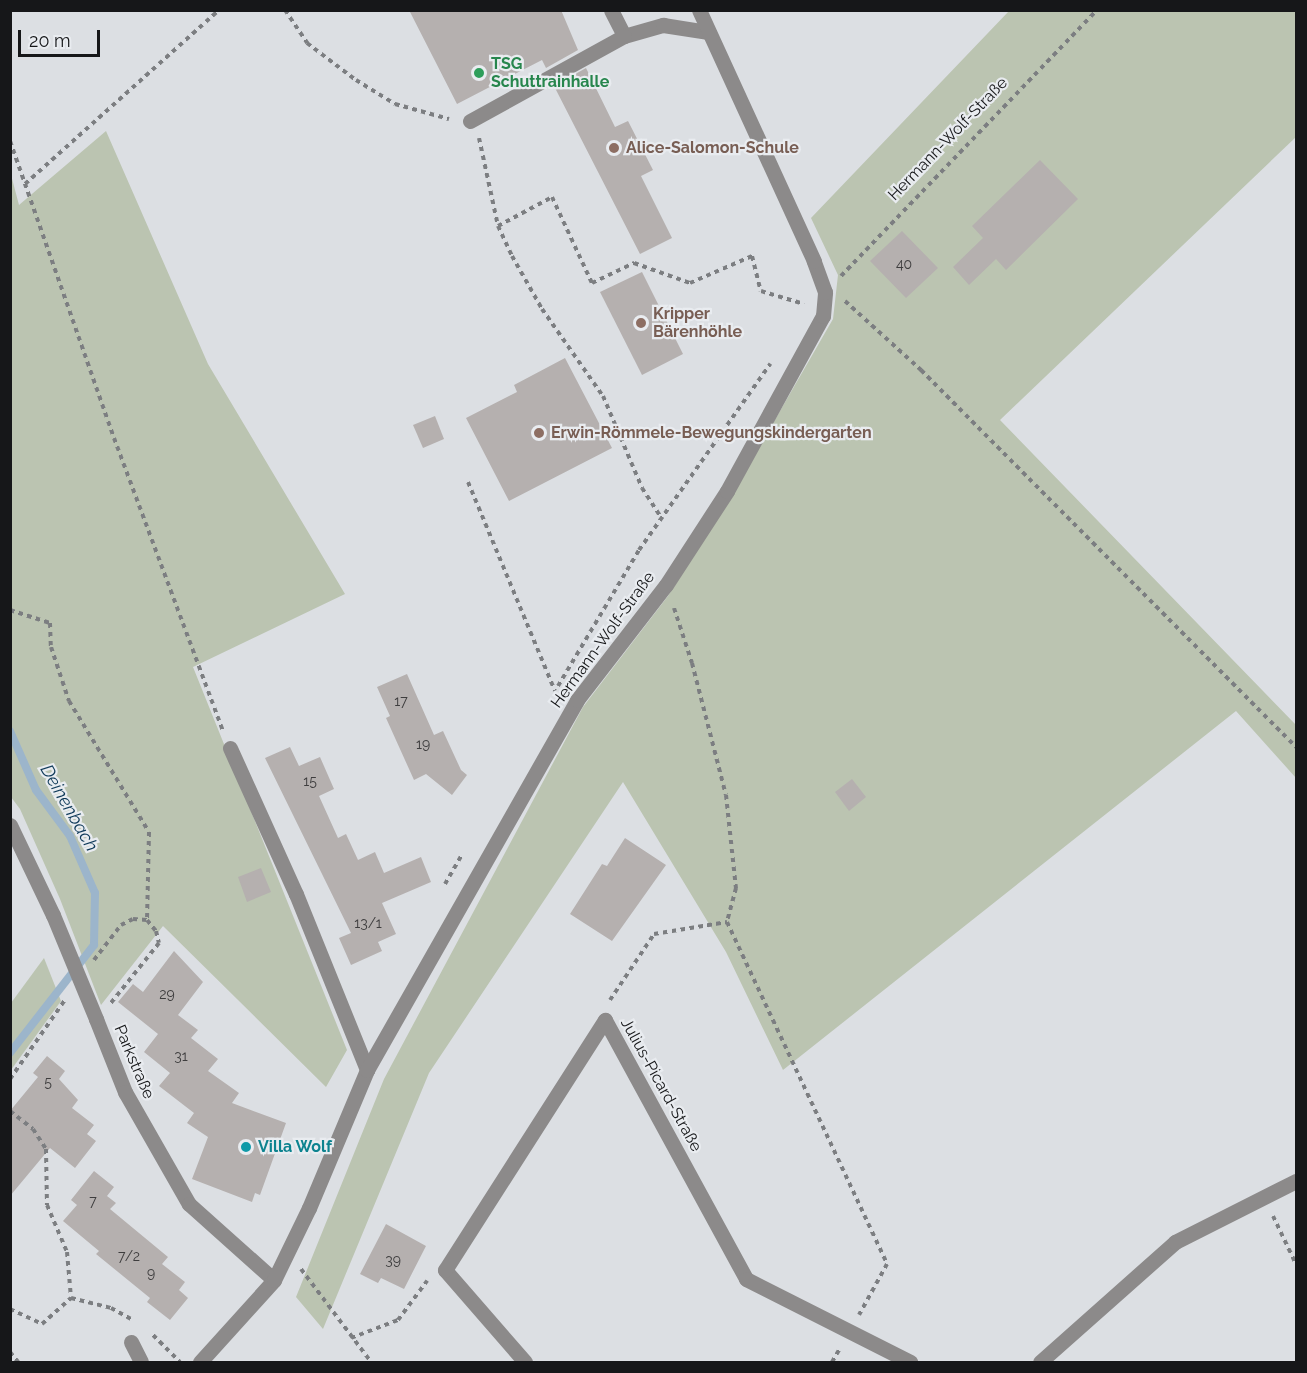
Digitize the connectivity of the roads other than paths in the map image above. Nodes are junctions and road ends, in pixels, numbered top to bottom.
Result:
1 (611, 10) edge
2 (699, 10) edge
3 (708, 32) junction
4 (624, 36) junction
5 (470, 121) road end
6 (230, 748) road end
7 (10, 825) edge
8 (368, 1070) junction
9 (1296, 1181) edge
10 (274, 1280) junction
11 (131, 1342) dead end
12 (141, 1362) edge
13 (200, 1362) edge
14 (525, 1362) edge
15 (910, 1362) edge
16 (1040, 1362) edge

1 - 4 street
2 - 3 street
3 - 4 street
3 - 8 street, Hermann-Wolf-Straße
4 - 5 street
6 - 8 street
7 - 10 street, Parkstraße, bridge
8 - 10 street, Hermann-Wolf-Straße
9 - 16 street
10 - 13 street, Hermann-Wolf-Straße
11 - 12 street
14 - 15 street, Julius-Picard-Straße

